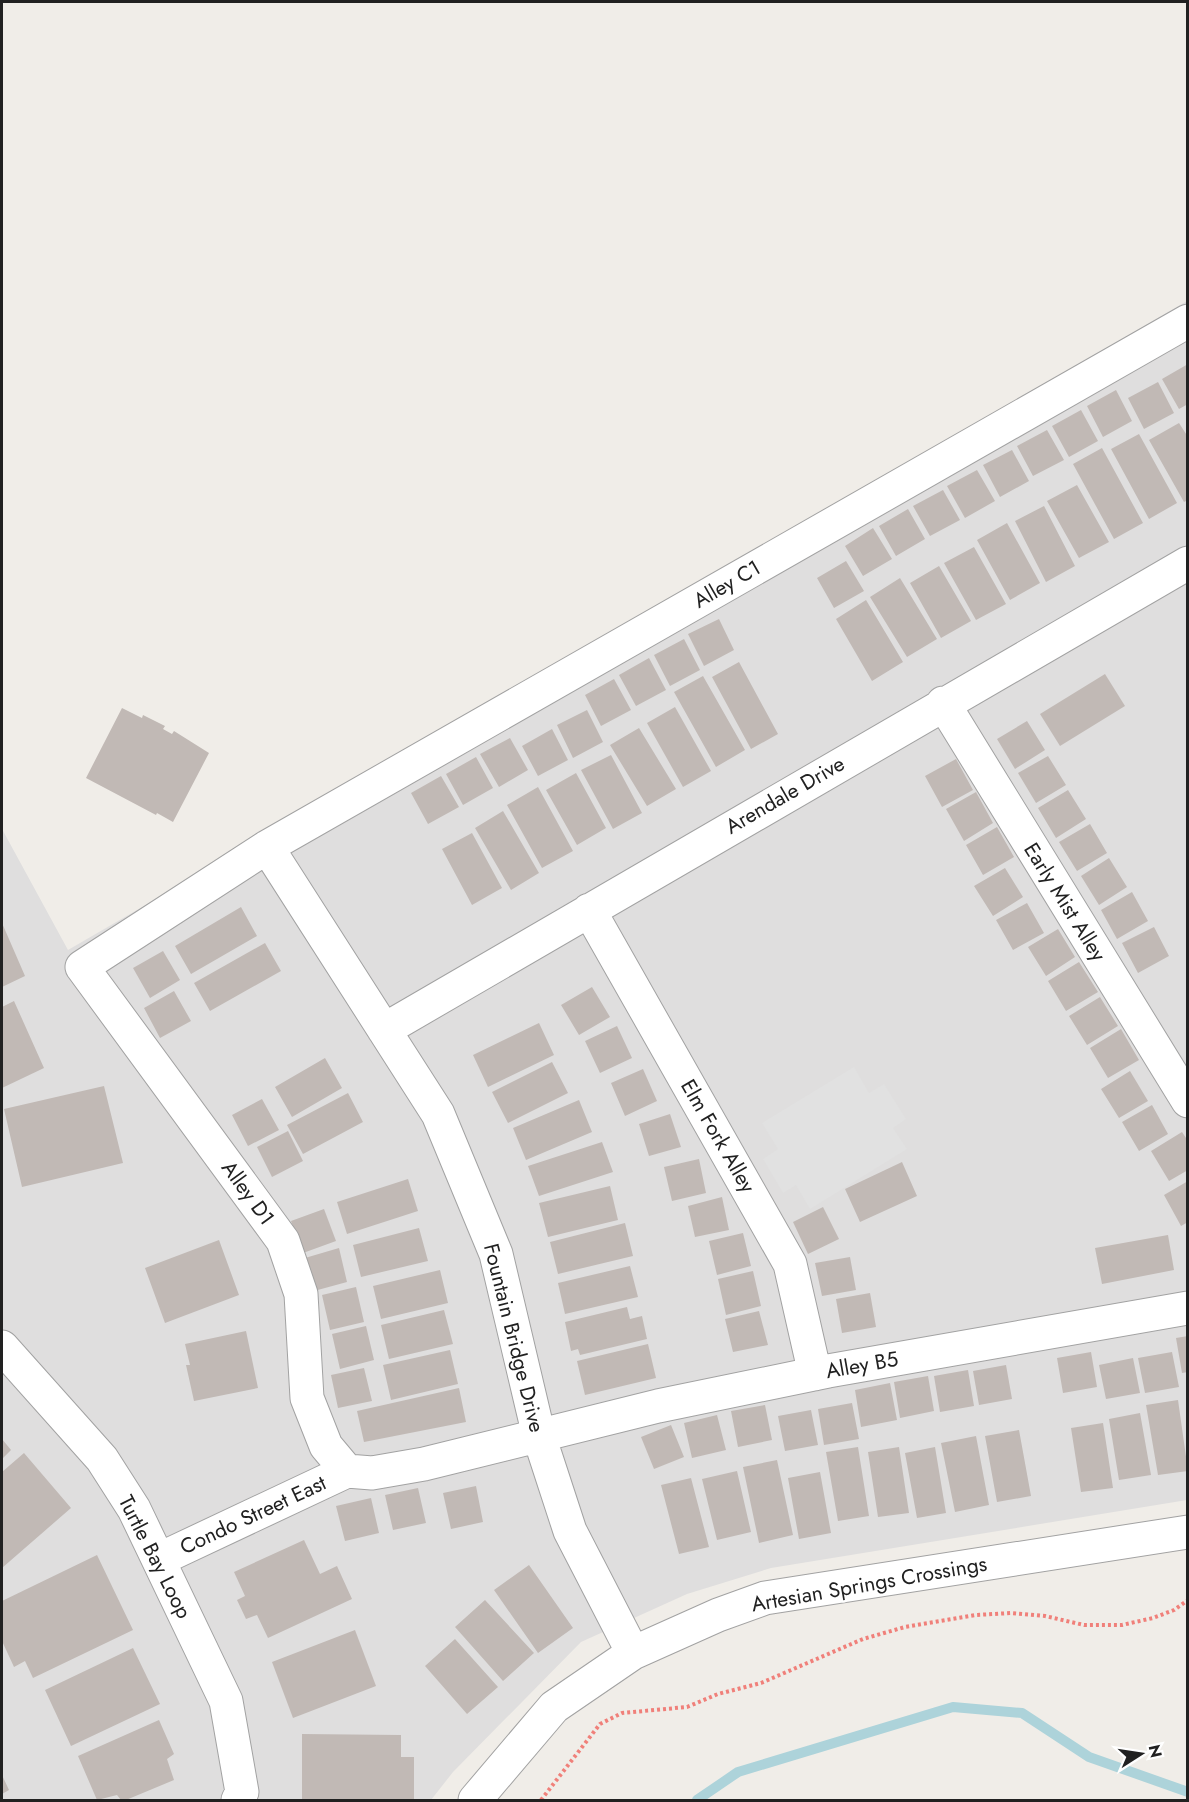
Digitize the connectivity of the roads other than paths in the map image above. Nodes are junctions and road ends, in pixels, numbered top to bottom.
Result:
1 (1188, 321) edge
2 (1188, 563) edge
3 (943, 703) junction
4 (267, 847) junction
5 (590, 910) junction
6 (384, 1030) junction
7 (1188, 1101) edge
8 (1188, 1308) edge
9 (2, 1347) edge
10 (815, 1374) junction
11 (539, 1436) junction
12 (347, 1471) junction
13 (1188, 1532) edge
14 (160, 1559) junction
15 (633, 1653) junction
16 (238, 1800) edge
17 (474, 1800) edge

1 - 4 street, Alley C1
2 - 3 street, Arendale Drive
3 - 5 street, Arendale Drive
3 - 7 street, Early Mist Alley
4 - 6 street, Fountain Bridge Drive
4 - 12 street, Alley D1
5 - 6 street, Arendale Drive
5 - 10 street, Elm Fork Alley
6 - 11 street, Fountain Bridge Drive
8 - 10 street, Alley B5
9 - 14 street, Turtle Bay Loop
10 - 11 street, Alley B5
11 - 12 street
11 - 15 street, Fountain Bridge Drive
12 - 14 street, Condo Street East
13 - 15 street, Artesian Springs Crossings
14 - 16 street, Turtle Bay Loop
15 - 17 street, Artesian Springs Crossings

